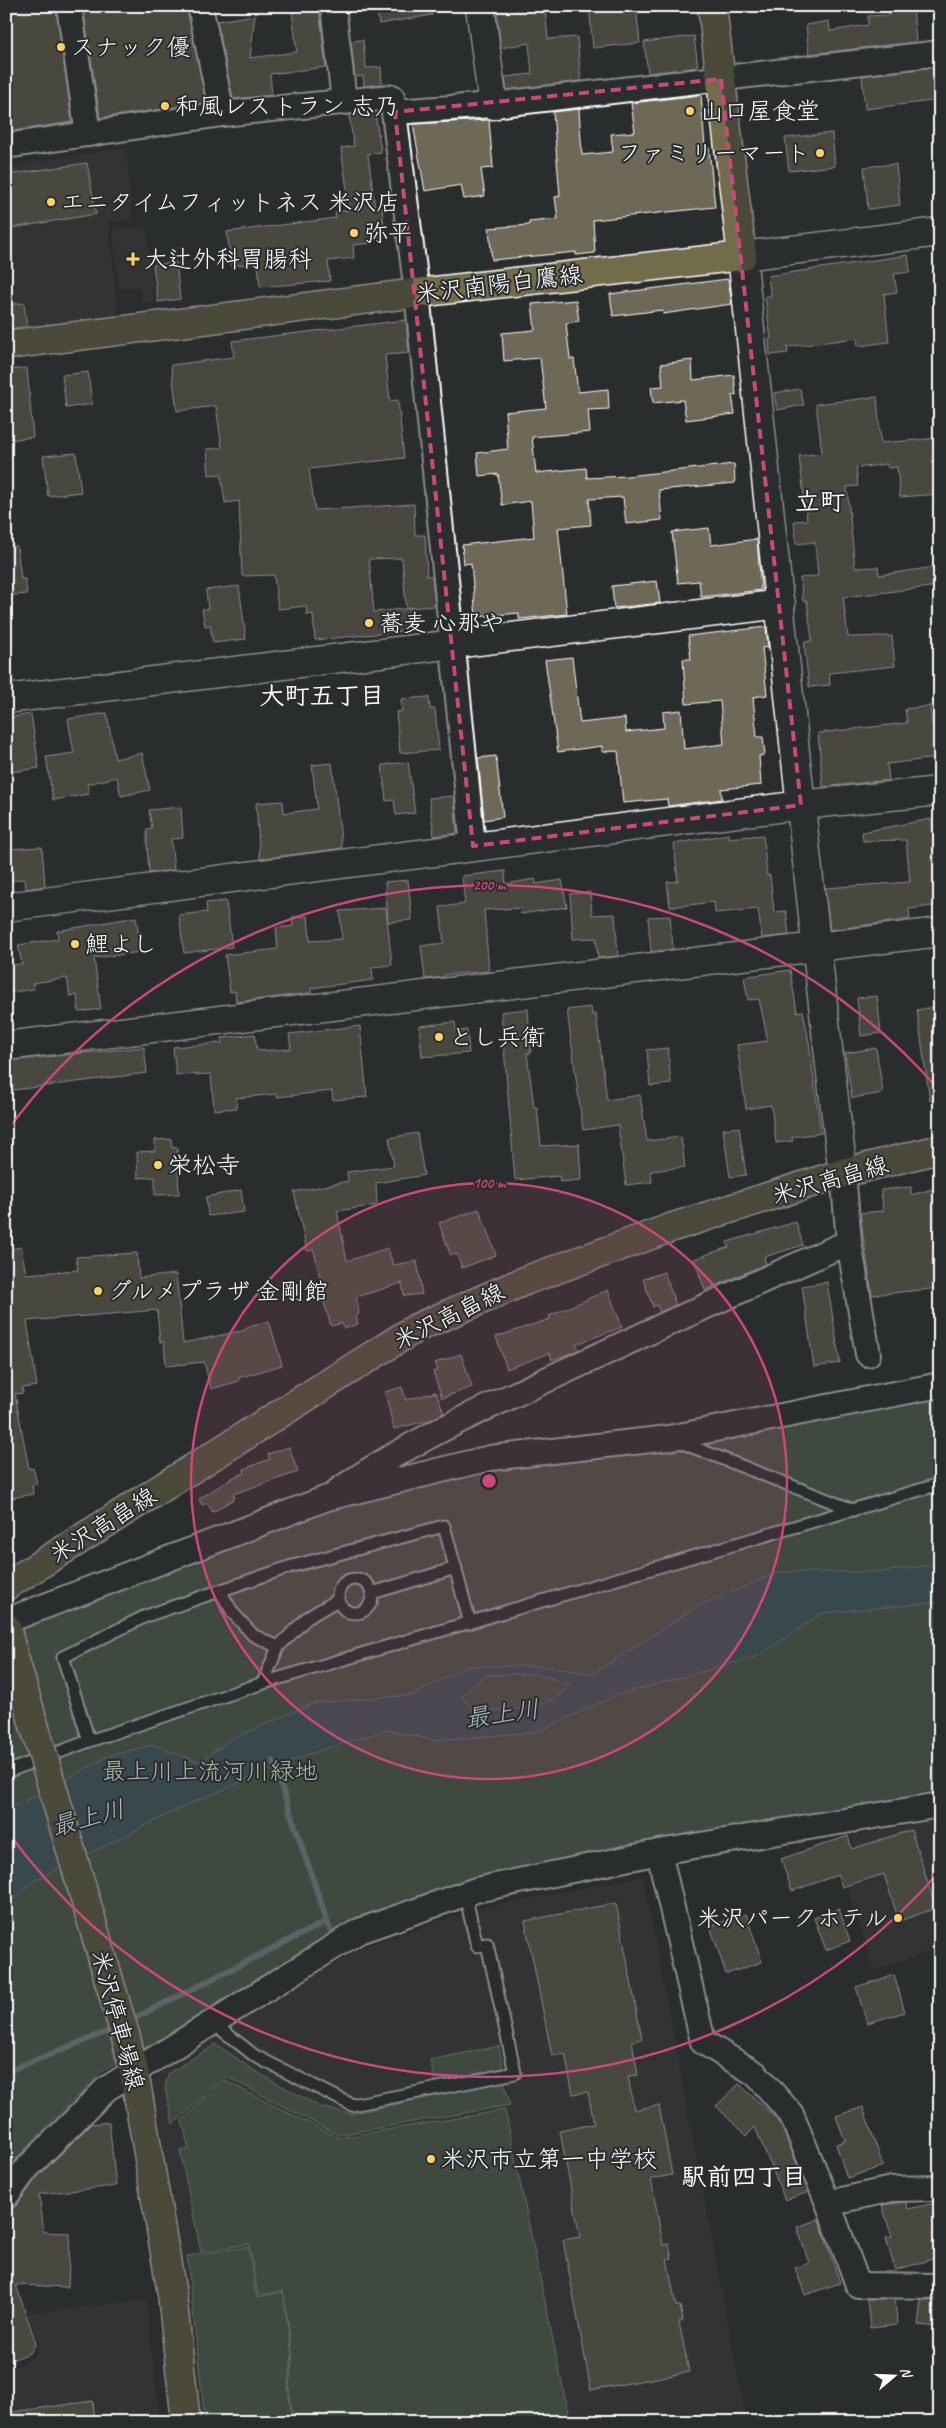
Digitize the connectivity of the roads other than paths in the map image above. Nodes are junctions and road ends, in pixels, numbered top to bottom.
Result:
1 (69, 6) edge
2 (200, 6) edge
3 (333, 6) edge
4 (480, 6) edge
5 (712, 6) edge
6 (940, 53) edge
7 (721, 79) junction
8 (344, 101) junction
9 (493, 105) junction
10 (395, 112) junction
11 (222, 114) junction
12 (88, 134) junction
13 (6, 146) edge
14 (940, 232) edge
15 (742, 256) junction
16 (417, 294) junction
17 (6, 345) edge
18 (781, 604) junction
19 (452, 646) junction
20 (6, 699) edge
21 (940, 791) edge
22 (801, 805) junction
23 (473, 846) junction
24 (6, 907) edge
25 (940, 932) edge
26 (815, 946) junction
27 (6, 1046) edge
28 (940, 1149) edge
29 (843, 1173) junction
30 (848, 1242) junction
31 (868, 1354) dead end
32 (940, 1385) edge
33 (669, 1438) junction
34 (940, 1484) edge
35 (327, 1498) junction
36 (853, 1510) junction
37 (456, 1568) junction
38 (6, 1586) edge
39 (220, 1591) junction
40 (372, 1593) junction
41 (339, 1599) junction
42 (6, 1621) edge
43 (470, 1623) junction
44 (9, 1639) edge
45 (278, 1648) junction
46 (263, 1683) junction
47 (89, 1741) junction
48 (6, 1772) edge
49 (940, 1805) edge
50 (659, 1852) junction
51 (465, 1894) junction
52 (213, 2023) junction
53 (134, 2071) junction
54 (940, 2188) edge
55 (6, 2196) edge
56 (828, 2203) junction
57 (940, 2286) edge
58 (186, 2422) edge

1 - 12 street
2 - 11 street
3 - 8 street
4 - 9 street
5 - 7 main road
6 - 7 street
7 - 9 street
7 - 15 main road
8 - 10 street
8 - 11 street
9 - 10 street
10 - 16 street
11 - 12 street
12 - 13 street
14 - 15 street
15 - 16 main road, 米沢南陽白鷹線
15 - 18 street
16 - 17 main road, 米沢南陽白鷹線
16 - 19 street
18 - 19 street
18 - 22 street
19 - 20 street
19 - 23 street
21 - 22 street
22 - 23 street
22 - 26 street
23 - 24 street
25 - 26 street
26 - 27 street
26 - 29 street
28 - 29 main road, 米沢高畠線
29 - 30 street
29 - 38 main road, 米沢高畠線
30 - 31 street
30 - 35 street
32 - 33 street
33 - 35 street
33 - 36 lane
34 - 36 lane
35 - 42 street
36 - 43 lane
37 - 39 lane
37 - 40 lane
37 - 43 lane
39 - 45 lane
39 - 47 lane
40 - 41 lane
40 - 41 lane
41 - 45 lane
43 - 46 lane
44 - 53 main road, 米沢停車場線, bridge
45 - 46 lane
46 - 47 lane
47 - 48 lane
49 - 50 street
50 - 51 street
50 - 56 street
51 - 52 street
51 - 52 lane
52 - 53 street
53 - 55 street
53 - 58 main road, 米沢停車場線
54 - 56 street
56 - 57 street

